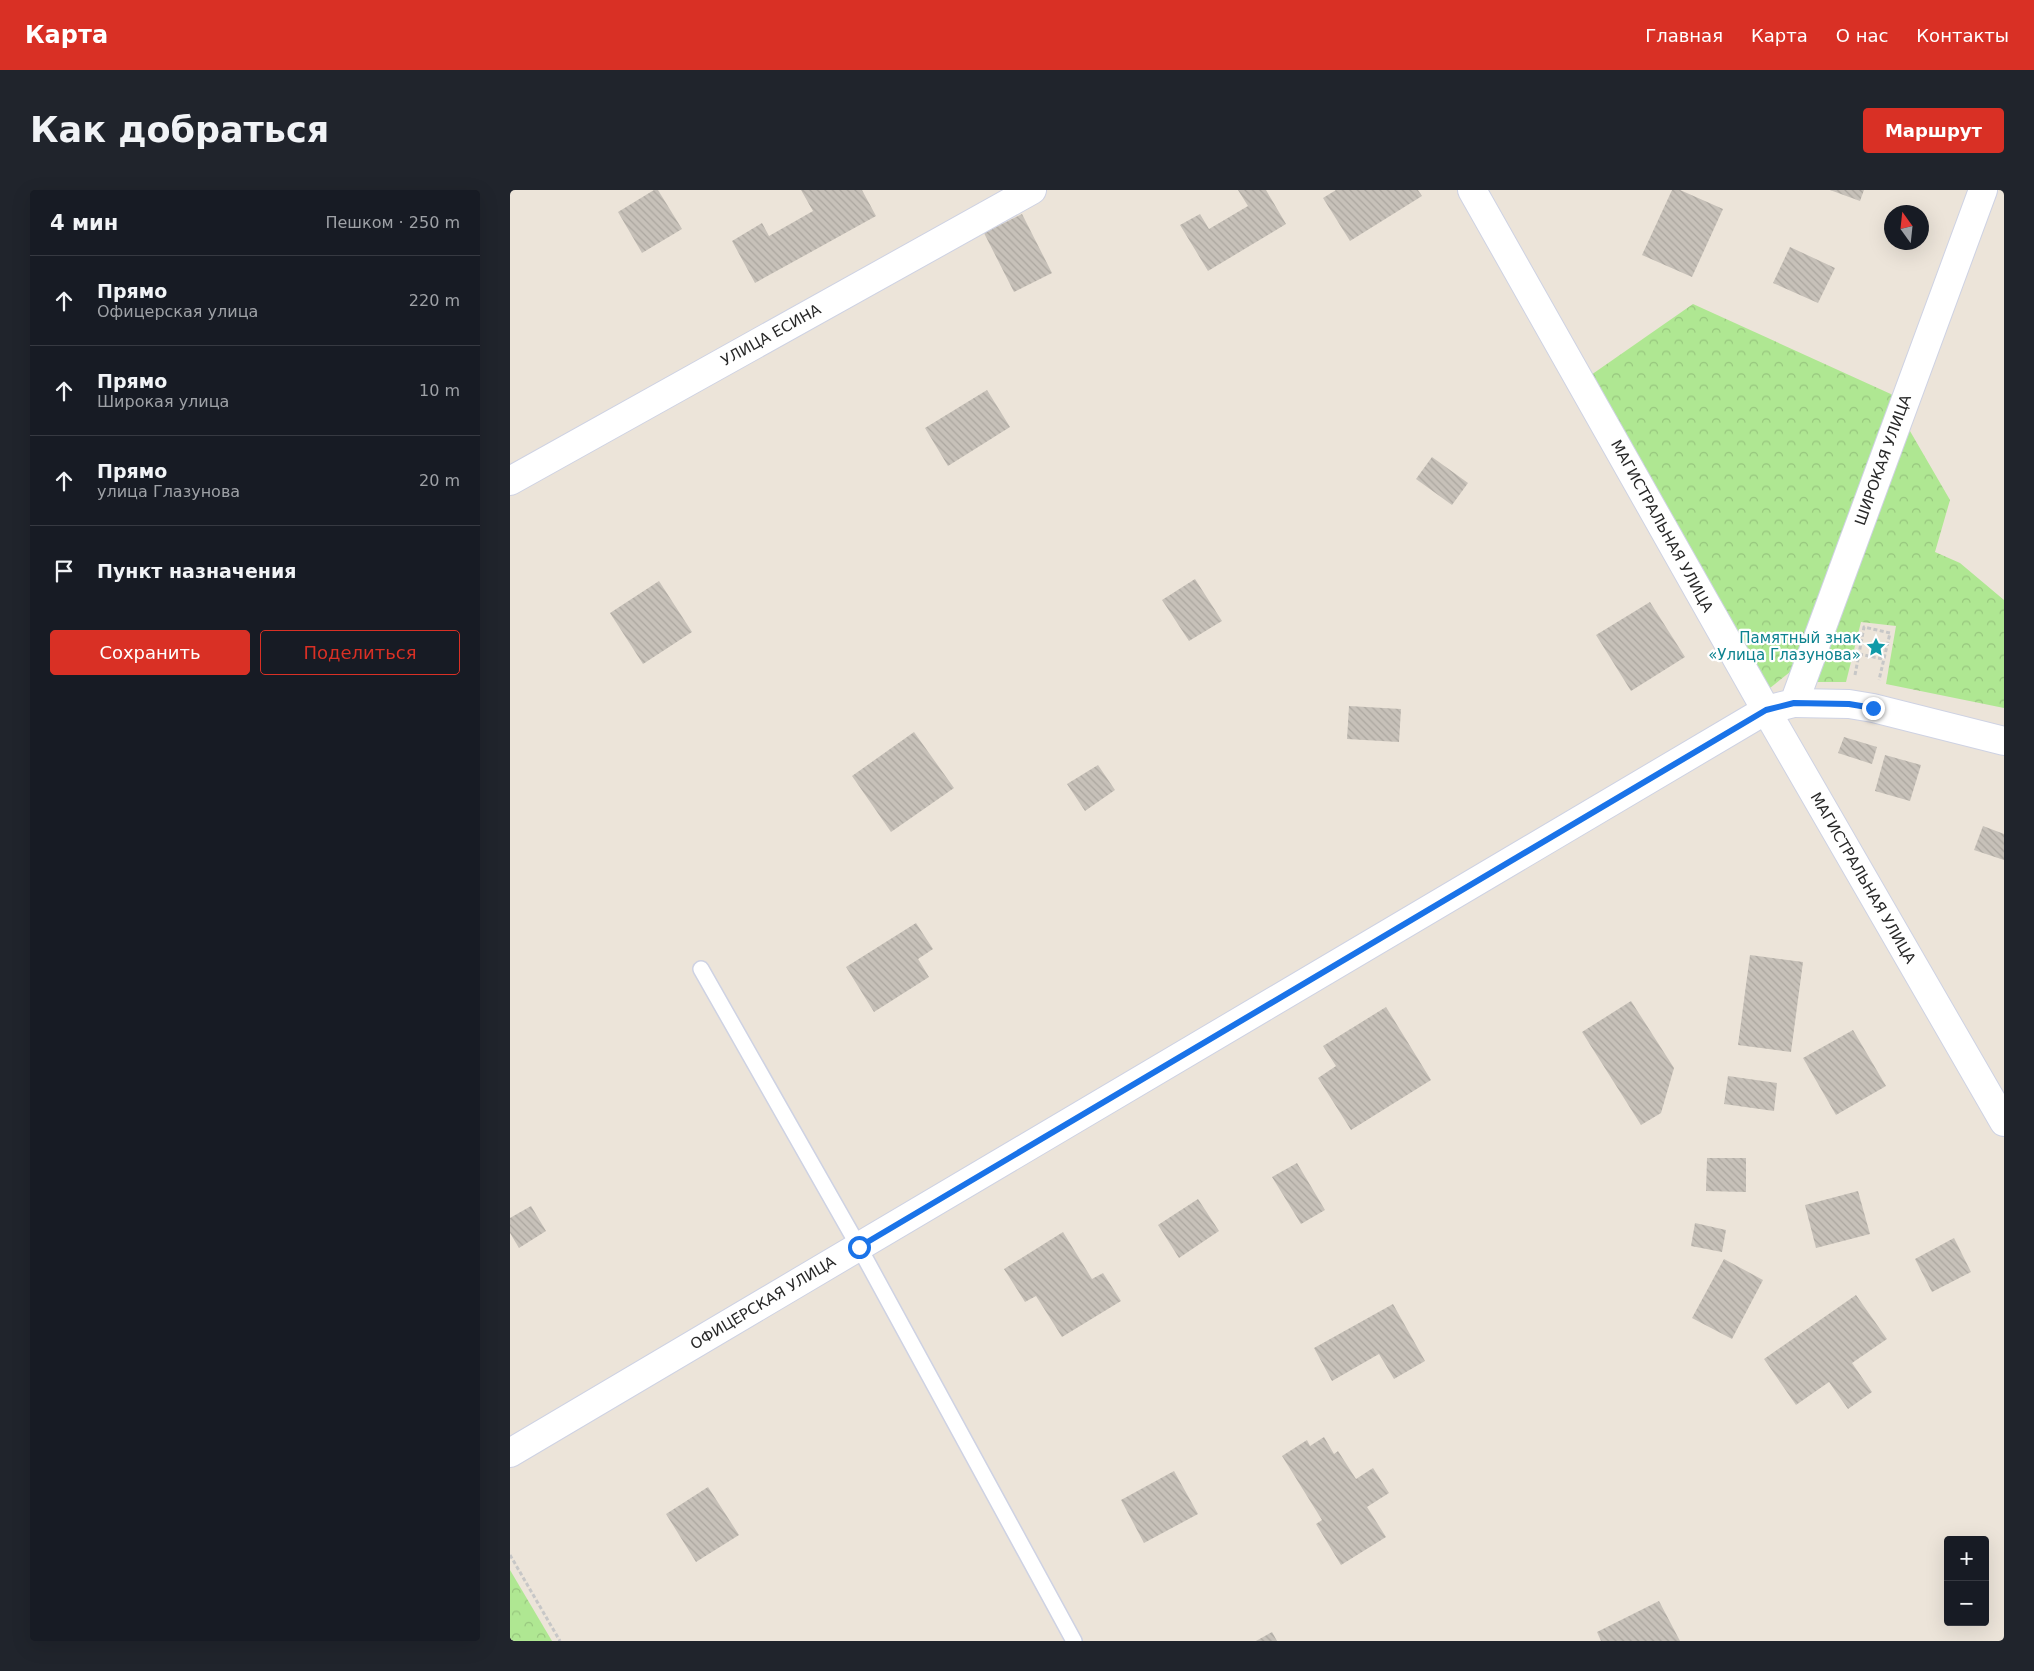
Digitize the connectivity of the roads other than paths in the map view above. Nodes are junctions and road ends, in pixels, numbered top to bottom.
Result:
1 (1032, 190) edge
2 (1472, 190) edge
3 (1983, 190) edge
4 (510, 481) edge
5 (1794, 703) junction
6 (1766, 710) junction
7 (2004, 741) edge
8 (701, 969) dead end
9 (2004, 1122) edge
10 (859, 1247) junction
11 (510, 1453) edge
12 (1074, 1641) edge

1 - 4 street, УЛИЦА ЕСИНА
2 - 6 street, МАГИСТРАЛЬНАЯ УЛИЦА
3 - 5 street, ШИРОКАЯ УЛИЦА
5 - 6 street
5 - 7 street
6 - 9 street, МАГИСТРАЛЬНАЯ УЛИЦА
6 - 10 street, ОФИЦЕРСКАЯ УЛИЦА
8 - 10 lane
10 - 11 street, ОФИЦЕРСКАЯ УЛИЦА
10 - 12 lane

